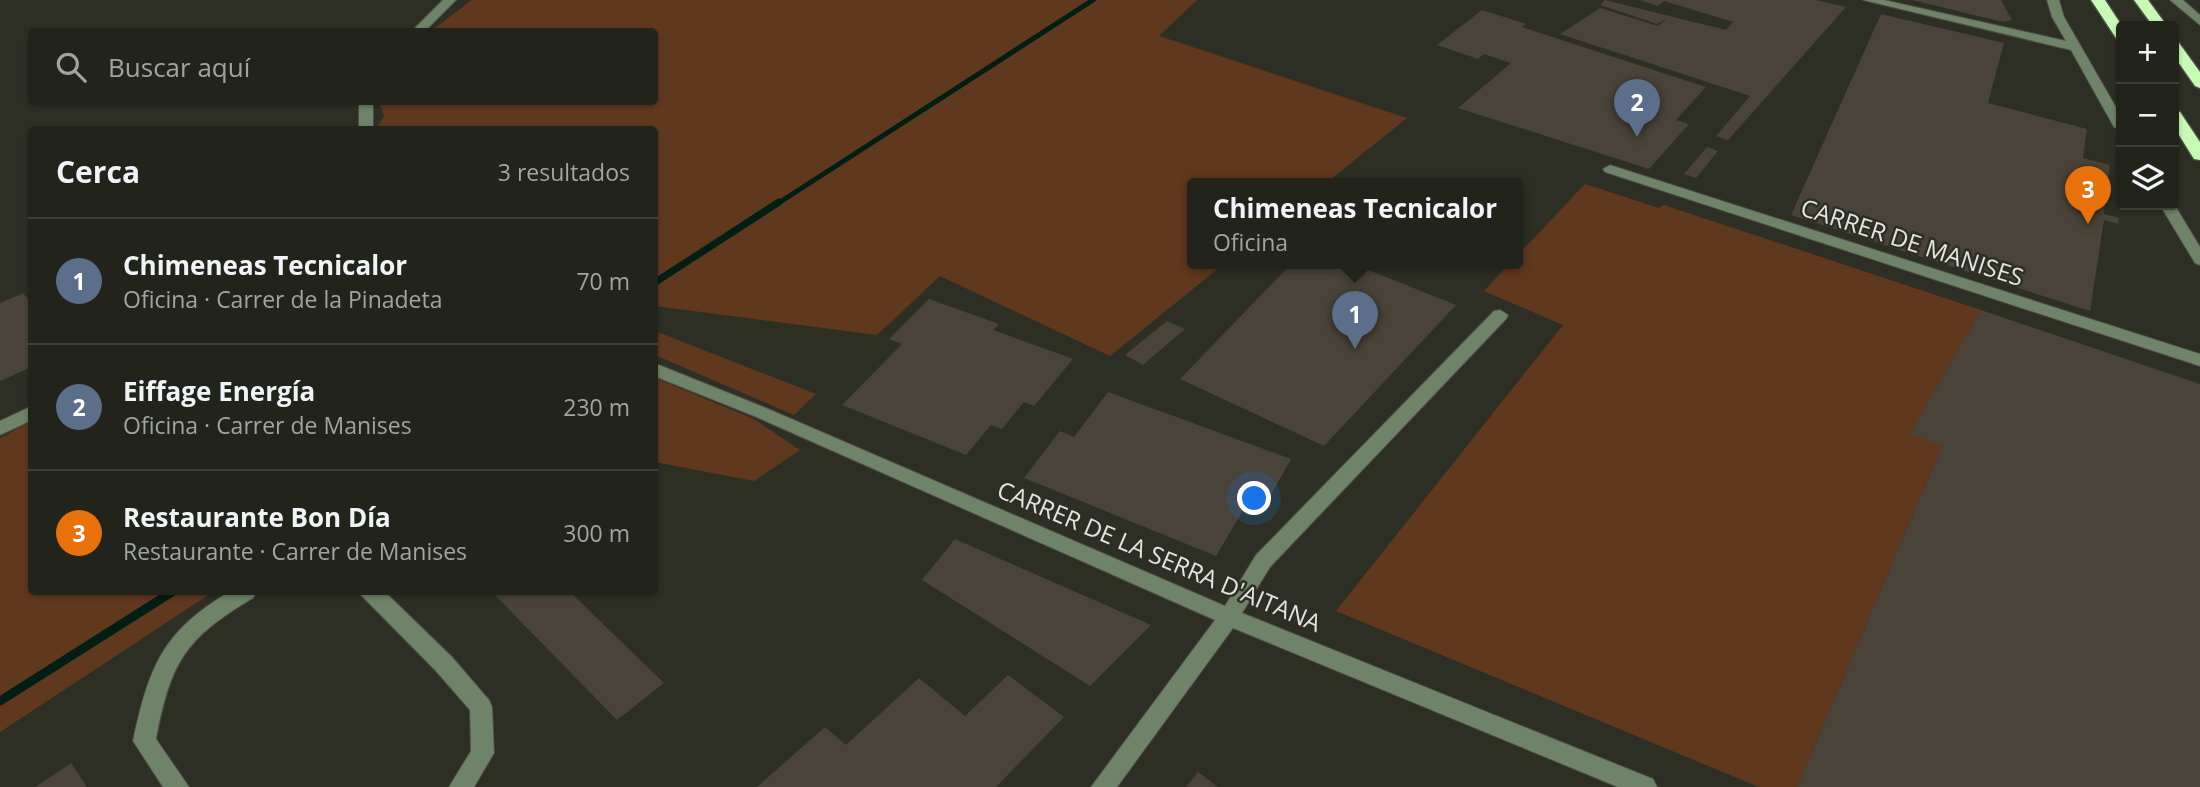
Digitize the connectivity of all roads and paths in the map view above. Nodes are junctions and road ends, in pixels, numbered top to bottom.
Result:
1 (450, 0) edge
2 (1869, 0) edge
3 (2053, 0) edge
4 (2098, 0) edge
5 (2141, 0) edge
6 (2176, 0) edge
7 (2156, 21) edge
8 (2200, 21) edge
9 (2116, 27) edge
10 (420, 28) edge
11 (2074, 47) junction
12 (2179, 53) edge
13 (2200, 83) edge
14 (366, 105) edge
15 (2116, 118) edge
16 (2179, 123) edge
17 (366, 126) edge
18 (2200, 155) edge
19 (1610, 169) dead end
20 (2170, 210) edge
21 (2200, 260) edge
22 (1500, 315) dead end
23 (2200, 360) edge
24 (658, 371) edge
25 (28, 414) edge
26 (0, 429) edge
27 (240, 595) edge
28 (375, 595) edge
29 (1229, 617) junction
30 (177, 787) edge
31 (461, 787) edge
32 (1103, 787) edge
33 (1644, 787) edge

1 - 10 street
2 - 11 street
3 - 11 street
4 - 9 highway
5 - 7 highway
6 - 8 street
11 - 15 street
12 - 13 highway
14 - 17 street
16 - 18 highway
19 - 23 street, CARRER DE MANISES
20 - 21 street
22 - 29 street
24 - 29 street, CARRER DE LA SERRA D'AITANA
25 - 26 street
27 - 30 street
28 - 31 street
29 - 32 street
29 - 33 street, CARRER DE LA SERRA D'AITANA

